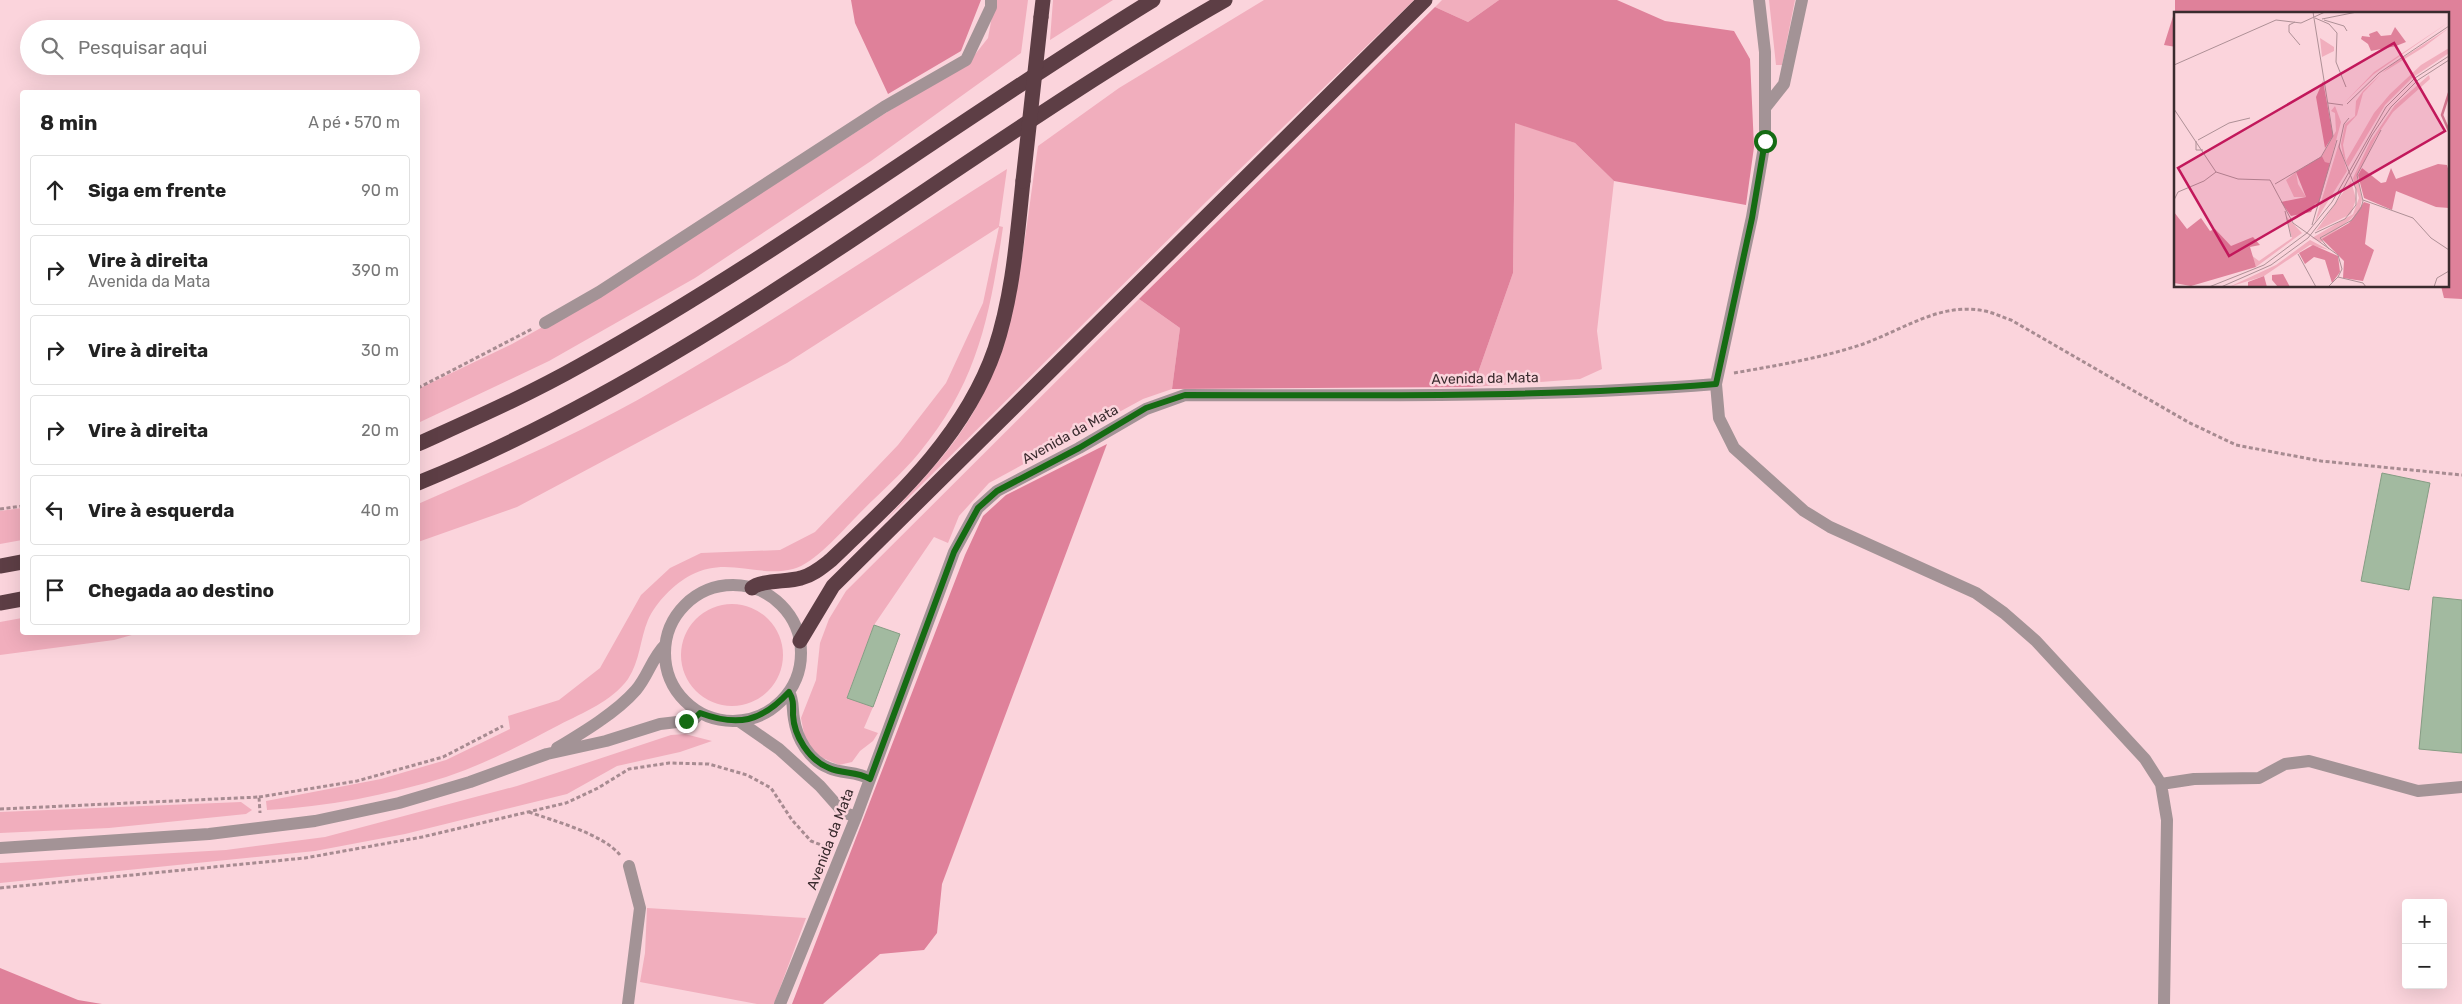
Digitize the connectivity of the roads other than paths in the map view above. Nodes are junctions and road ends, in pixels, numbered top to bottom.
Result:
1 (991, 0) edge
2 (1042, 0) edge
3 (1153, 0) edge
4 (1225, 0) edge
5 (1425, 0) edge
6 (1759, 0) edge
7 (1802, 0) edge
8 (1765, 108) junction
9 (544, 323) road end
10 (1717, 380) junction
11 (420, 443) edge
12 (420, 482) edge
13 (20, 562) edge
14 (0, 566) edge
15 (752, 588) junction
16 (20, 599) edge
17 (0, 603) edge
18 (800, 641) junction
19 (665, 645) junction
20 (789, 692) junction
21 (700, 713) junction
22 (739, 721) junction
23 (547, 754) junction
24 (870, 779) junction
25 (2161, 784) junction
26 (2462, 788) edge
27 (856, 818) junction
28 (0, 848) edge
29 (629, 866) road end
30 (628, 1004) edge
31 (780, 1004) edge
32 (2164, 1004) edge

1 - 9 street
2 - 15 highway, bridge
3 - 11 highway
4 - 12 highway
5 - 18 highway
6 - 8 street
7 - 8 street
8 - 10 street
10 - 24 street, Avenida da Mata
10 - 25 street
13 - 14 highway
15 - 18 street
15 - 19 street
16 - 17 highway
18 - 20 street
19 - 21 street
19 - 23 street
20 - 22 street
20 - 24 street
21 - 22 street
21 - 23 street
22 - 27 street
23 - 28 street
24 - 27 street, Avenida da Mata
25 - 26 street
25 - 32 street
27 - 31 street, Avenida da Mata
29 - 30 street

